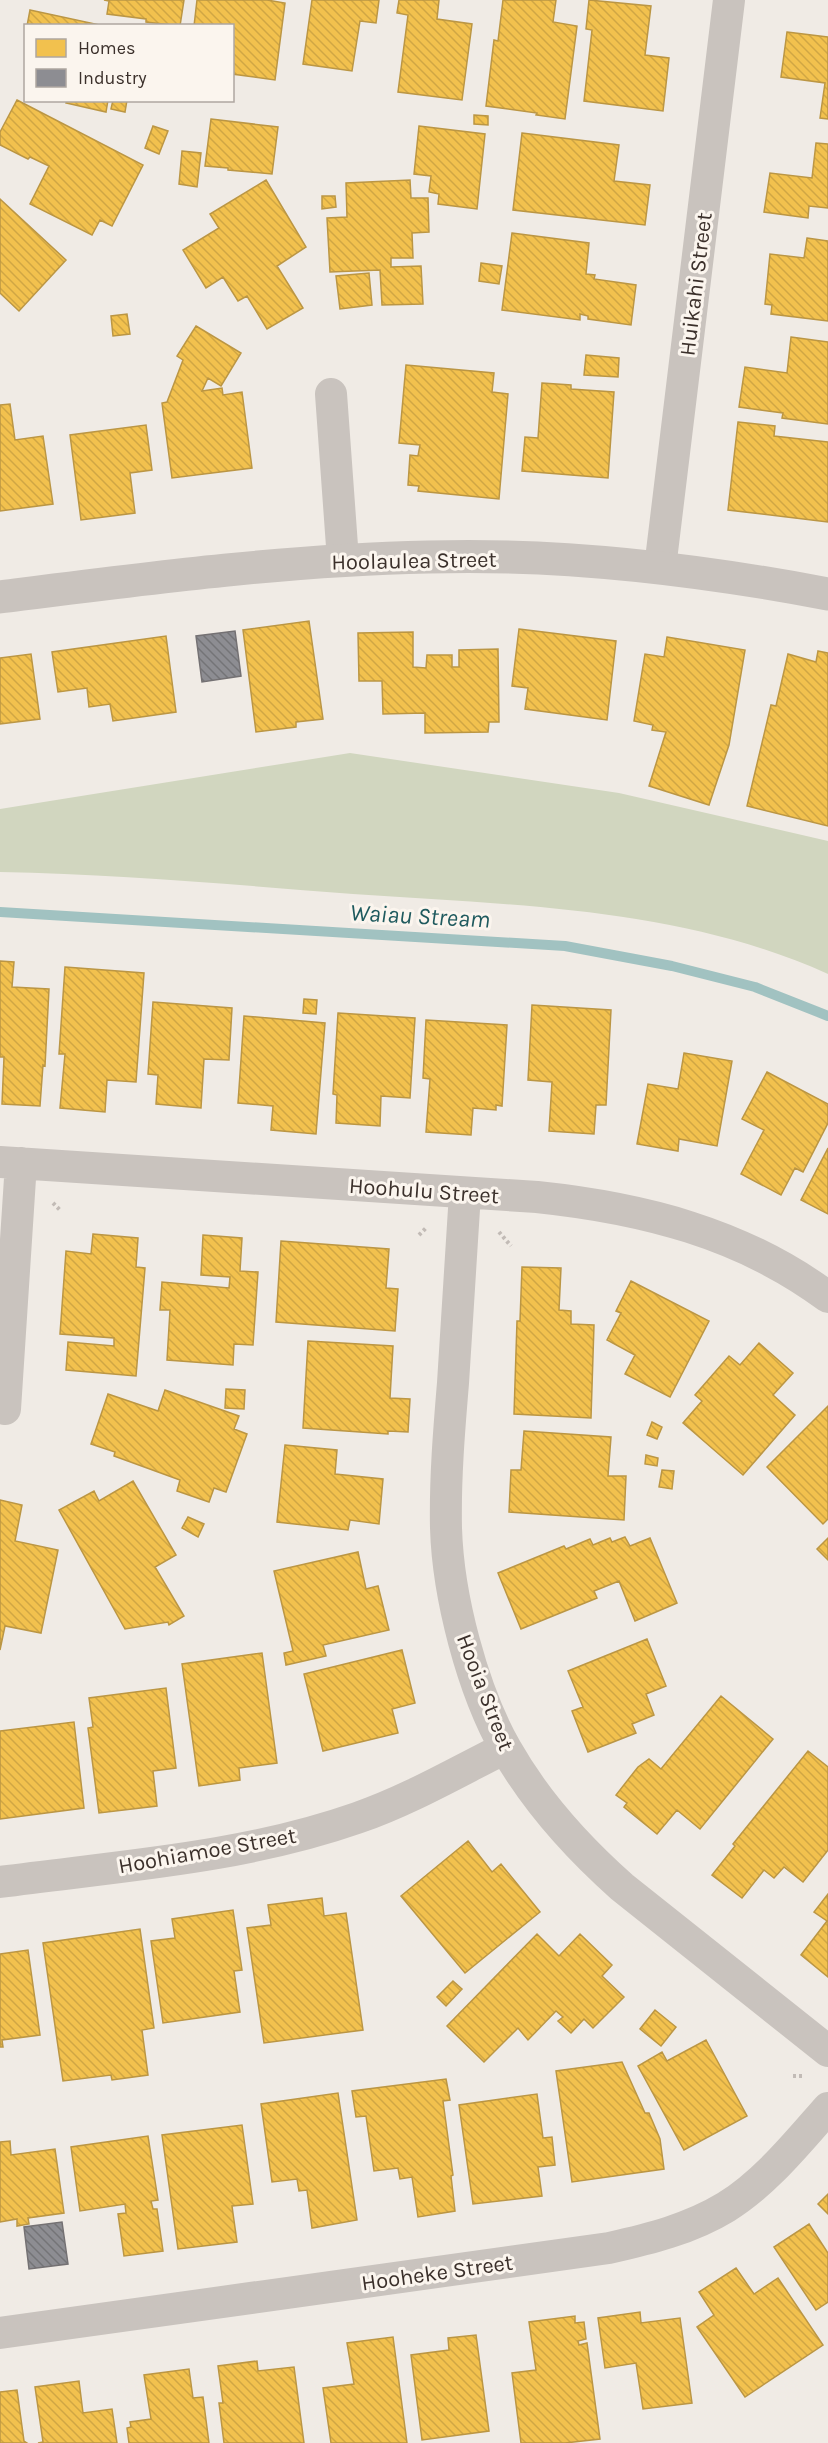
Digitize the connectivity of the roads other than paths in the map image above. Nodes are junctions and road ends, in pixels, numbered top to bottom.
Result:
1 (729, 0) edge
2 (331, 394) dead end
3 (343, 560) junction
4 (660, 568) junction
5 (828, 594) edge
6 (0, 597) edge
7 (11, 1162) edge
8 (465, 1193) junction
9 (828, 1297) edge
10 (5, 1409) dead end
11 (506, 1748) junction
12 (0, 1882) edge
13 (828, 2051) edge
14 (828, 2108) edge
15 (0, 2333) edge

1 - 4 street, Huikahi Street
2 - 3 street
3 - 4 street, Hoolaulea Street
3 - 6 street, Hoolaulea Street
4 - 5 street, Hoolaulea Street
7 - 8 street, Hoohulu Street
7 - 10 street
8 - 9 street, Hoohulu Street
8 - 11 street, Hooia Street
11 - 12 street, Hoohiamoe Street
11 - 13 street, Hooia Street
14 - 15 street, Hooheke Street

